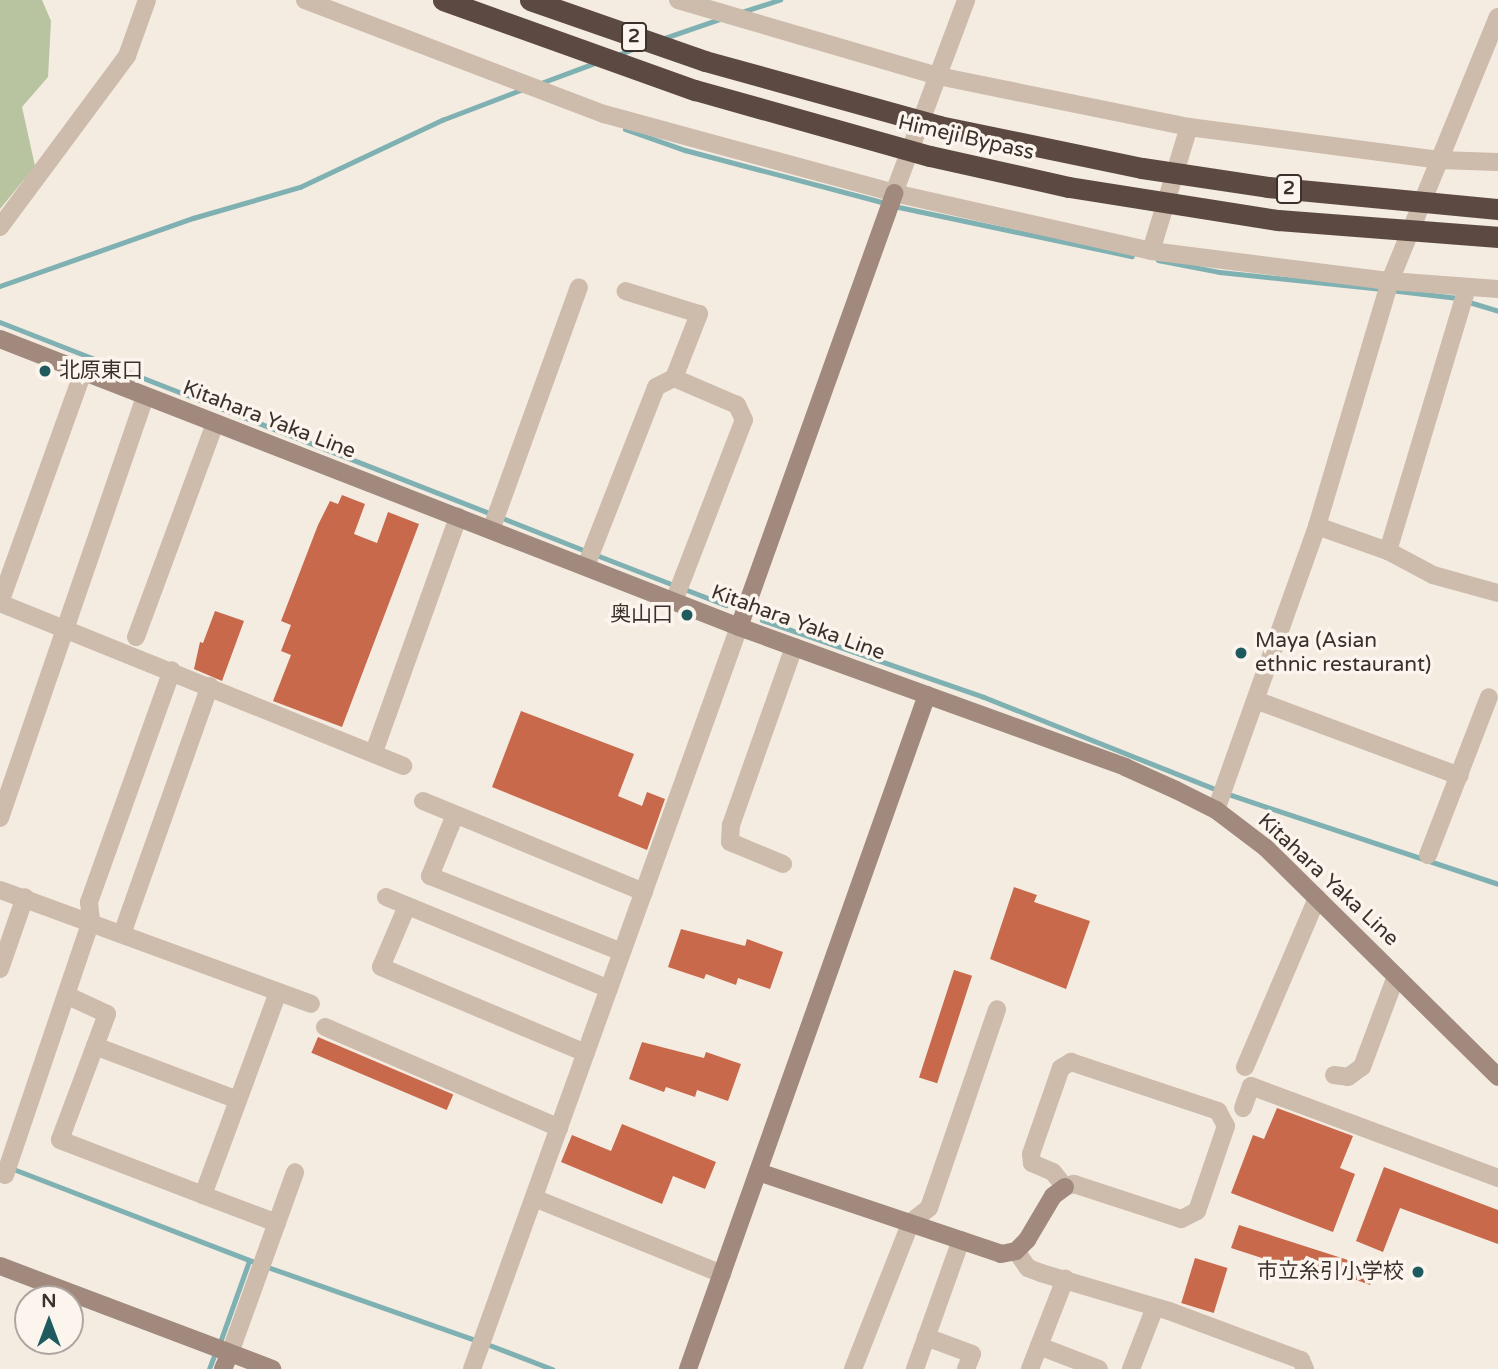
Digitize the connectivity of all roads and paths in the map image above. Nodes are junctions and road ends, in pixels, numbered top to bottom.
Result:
1 (147, 0) edge
2 (305, 0) edge
3 (443, 0) edge
4 (530, 0) edge
5 (678, 0) edge
6 (966, 0) edge
7 (1498, 17) edge
8 (938, 76) junction
9 (1189, 127) junction
10 (1439, 160) junction
11 (1498, 162) edge
12 (894, 193) junction
13 (1498, 209) edge
14 (0, 227) edge
15 (1498, 237) edge
16 (1151, 251) junction
17 (1390, 281) junction
18 (579, 287) dead end
19 (1467, 288) junction
20 (1498, 289) edge
21 (625, 291) dead end
22 (0, 340) edge
23 (83, 372) junction
24 (674, 378) junction
25 (145, 396) junction
26 (215, 424) junction
27 (458, 517) junction
28 (1318, 526) junction
29 (491, 530) junction
30 (1388, 551) junction
31 (586, 566) junction
32 (1498, 593) edge
33 (674, 601) junction
34 (739, 627) junction
35 (63, 628) junction
36 (136, 638) dead end
37 (794, 647) junction
38 (172, 670) junction
39 (210, 686) junction
40 (927, 695) junction
41 (1489, 697) dead end
42 (1258, 701) junction
43 (374, 752) junction
44 (403, 766) dead end
45 (1460, 776) junction
46 (423, 801) dead end
47 (1216, 810) junction
48 (455, 815) junction
49 (0, 818) edge
50 (1428, 855) dead end
51 (783, 863) dead end
52 (0, 890) edge
53 (644, 892) junction
54 (25, 897) junction
55 (386, 897) dead end
56 (1317, 898) junction
57 (407, 906) junction
58 (91, 921) junction
59 (122, 934) junction
60 (622, 952) junction
61 (0, 969) edge
62 (1396, 976) junction
63 (609, 989) junction
64 (278, 992) junction
65 (66, 995) junction
66 (311, 1004) dead end
67 (997, 1009) dead end
68 (325, 1027) dead end
69 (95, 1046) junction
70 (586, 1053) junction
71 (1245, 1067) dead end
72 (1334, 1075) dead end
73 (1498, 1077) edge
74 (238, 1100) junction
75 (1243, 1108) dead end
76 (559, 1128) junction
77 (295, 1172) dead end
78 (758, 1172) junction
79 (5, 1175) dead end
80 (1498, 1178) edge
81 (1065, 1187) junction
82 (203, 1195) junction
83 (534, 1198) junction
84 (911, 1222) junction
85 (276, 1223) junction
86 (961, 1240) junction
87 (1016, 1251) junction
88 (0, 1266) edge
89 (722, 1274) junction
90 (1065, 1279) junction
91 (1155, 1307) junction
92 (926, 1337) junction
93 (1039, 1346) junction
94 (226, 1361) edge
95 (272, 1369) edge
96 (472, 1369) edge
97 (688, 1369) edge
98 (853, 1369) edge
99 (915, 1369) edge
100 (967, 1369) edge
101 (1030, 1369) edge
102 (1098, 1369) edge
103 (1131, 1369) edge
104 (1305, 1369) edge

1 - 14 street
2 - 12 street
3 - 15 highway, Himeji Bypass / 2
4 - 13 highway, Himeji Bypass / 2
5 - 8 street
6 - 8 street
7 - 10 street
8 - 9 street
8 - 12 street
9 - 10 street
9 - 16 street
10 - 11 street
10 - 17 street
12 - 16 street
12 - 34 street
16 - 17 street
17 - 19 street
17 - 28 street
18 - 29 street
19 - 20 street
19 - 30 street
21 - 24 street
22 - 23 street, Kitahara Yaka Line
23 - 25 street, Kitahara Yaka Line
23 - 35 street
24 - 31 street
24 - 33 street
25 - 26 street, Kitahara Yaka Line
25 - 35 street
26 - 27 street, Kitahara Yaka Line
26 - 36 street
27 - 29 street, Kitahara Yaka Line
27 - 43 street
28 - 30 street
28 - 42 street
29 - 31 street, Kitahara Yaka Line
30 - 32 street
31 - 33 street, Kitahara Yaka Line
33 - 34 street, Kitahara Yaka Line
34 - 37 street, Kitahara Yaka Line
34 - 53 street
35 - 38 street
35 - 49 street
37 - 40 street, Kitahara Yaka Line
37 - 51 street
38 - 39 street
38 - 58 street
39 - 43 street
39 - 59 street
40 - 47 street, Kitahara Yaka Line
40 - 78 street
41 - 45 street
42 - 45 street
42 - 47 street
43 - 44 street
45 - 50 street
46 - 48 street
47 - 56 street, Kitahara Yaka Line
48 - 53 street
48 - 60 street
52 - 54 street
53 - 60 street
54 - 58 street
54 - 61 street
55 - 57 street
56 - 62 street, Kitahara Yaka Line
56 - 71 street
57 - 63 street
57 - 70 street
58 - 59 street
58 - 65 street
59 - 64 street
60 - 63 street
62 - 72 street
62 - 73 street, Kitahara Yaka Line
63 - 70 street
64 - 66 street
64 - 74 street
65 - 69 street
65 - 79 street
67 - 84 street
68 - 76 street
69 - 74 street
69 - 82 street
70 - 76 street
74 - 82 street
75 - 80 street
76 - 83 street
77 - 85 street
78 - 84 street
78 - 89 street
81 - 81 street
81 - 87 street
82 - 85 street
83 - 89 street
83 - 96 street
84 - 86 street
84 - 98 street
85 - 94 street
86 - 87 street
86 - 92 street
87 - 90 street
88 - 94 street
89 - 97 street
90 - 91 street
90 - 93 street
91 - 103 street
91 - 104 street
92 - 99 street
92 - 100 street
93 - 101 street
93 - 102 street
94 - 95 street

